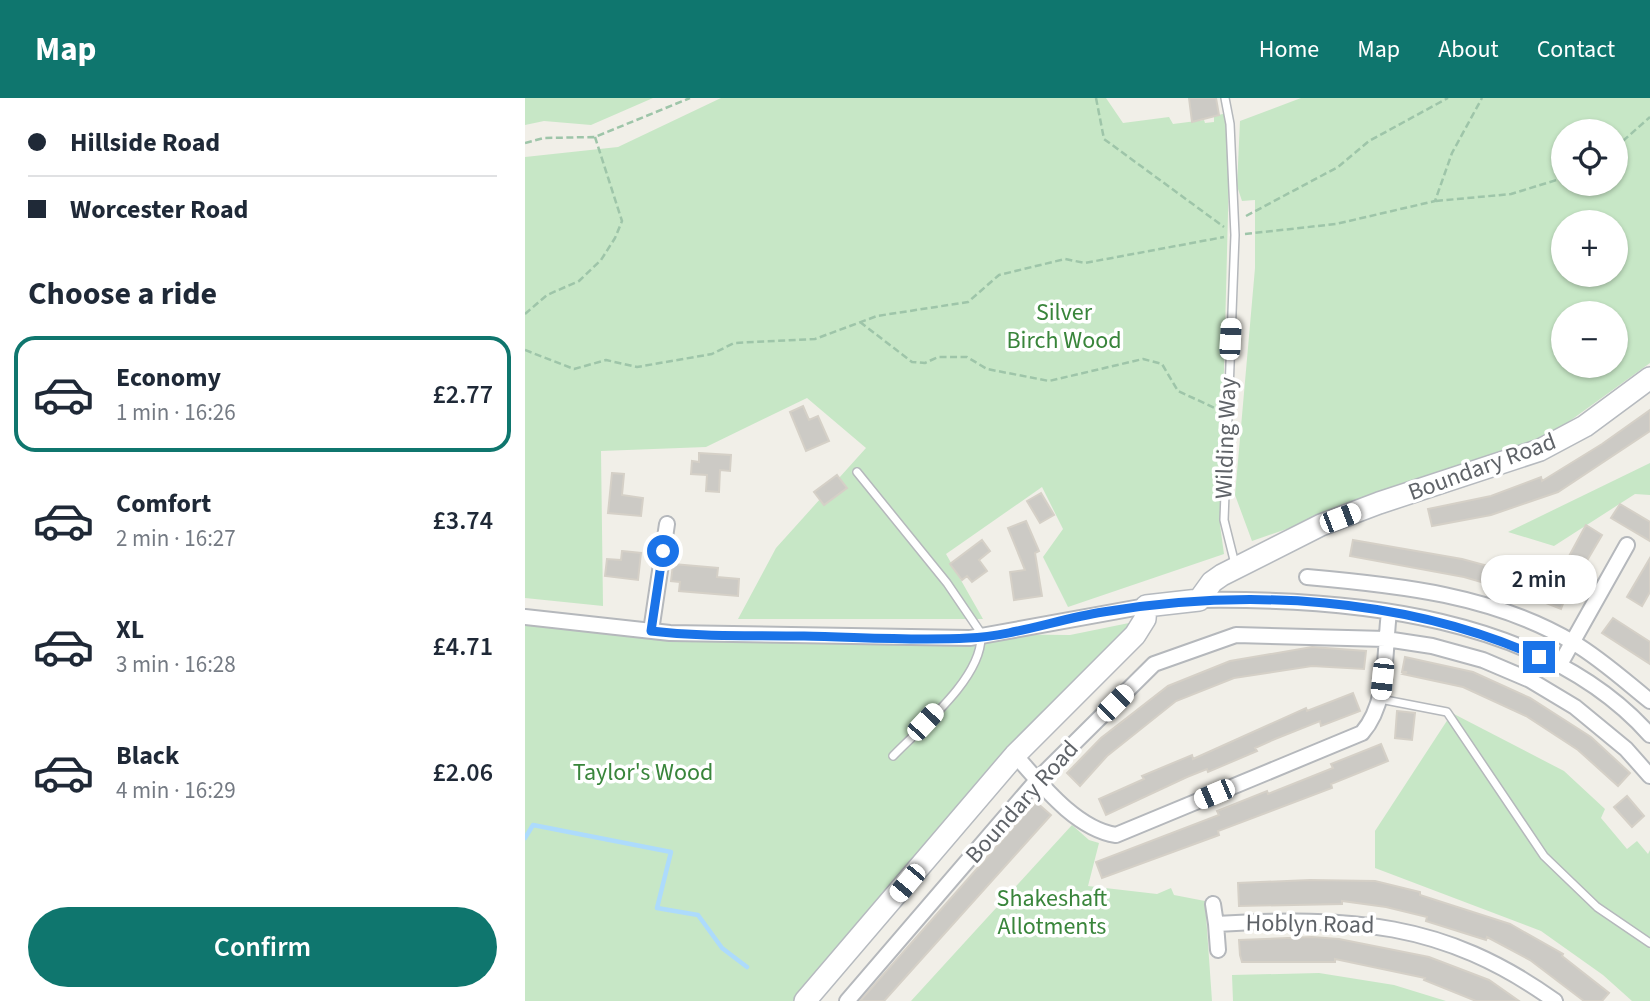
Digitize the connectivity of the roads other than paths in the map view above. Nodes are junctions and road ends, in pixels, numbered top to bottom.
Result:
1 (1225, 98) edge
2 (1650, 378) edge
3 (857, 472) dead end
4 (667, 524) dead end
5 (1627, 545) dead end
6 (1236, 567) junction
7 (1307, 577) dead end
8 (1199, 600) junction
9 (1146, 606) junction
10 (1389, 612) junction
11 (525, 617) edge
12 (651, 631) junction
13 (983, 637) junction
14 (1386, 639) junction
15 (1574, 643) junction
16 (1559, 666) junction
17 (1380, 699) junction
18 (1650, 701) edge
19 (1650, 735) edge
20 (1015, 755) junction
21 (893, 756) dead end
22 (1650, 776) edge
23 (1037, 780) junction
24 (1213, 904) dead end
25 (1216, 924) junction
26 (1650, 943) edge
27 (1217, 950) dead end
28 (805, 1001) edge
29 (847, 1001) edge
30 (1555, 1001) edge

1 - 6 lane, Wilding Way
2 - 6 main road, Boundary Road
3 - 13 lane
4 - 12 street
5 - 15 street
6 - 8 main road, Boundary Road
7 - 15 street
8 - 9 main road
8 - 10 street
9 - 13 street
9 - 20 main road, Boundary Road
10 - 14 street
10 - 16 street
11 - 12 street
12 - 13 street
13 - 21 lane
14 - 17 street
14 - 22 street, Boundary Road
14 - 23 street, Boundary Road
15 - 16 street
15 - 18 street
16 - 19 street
17 - 23 street
17 - 26 lane
20 - 23 street
20 - 28 main road, Boundary Road
23 - 29 street, Boundary Road
24 - 25 street, Hoblyn Road
25 - 27 street, Hoblyn Road
25 - 30 street, Hoblyn Road

